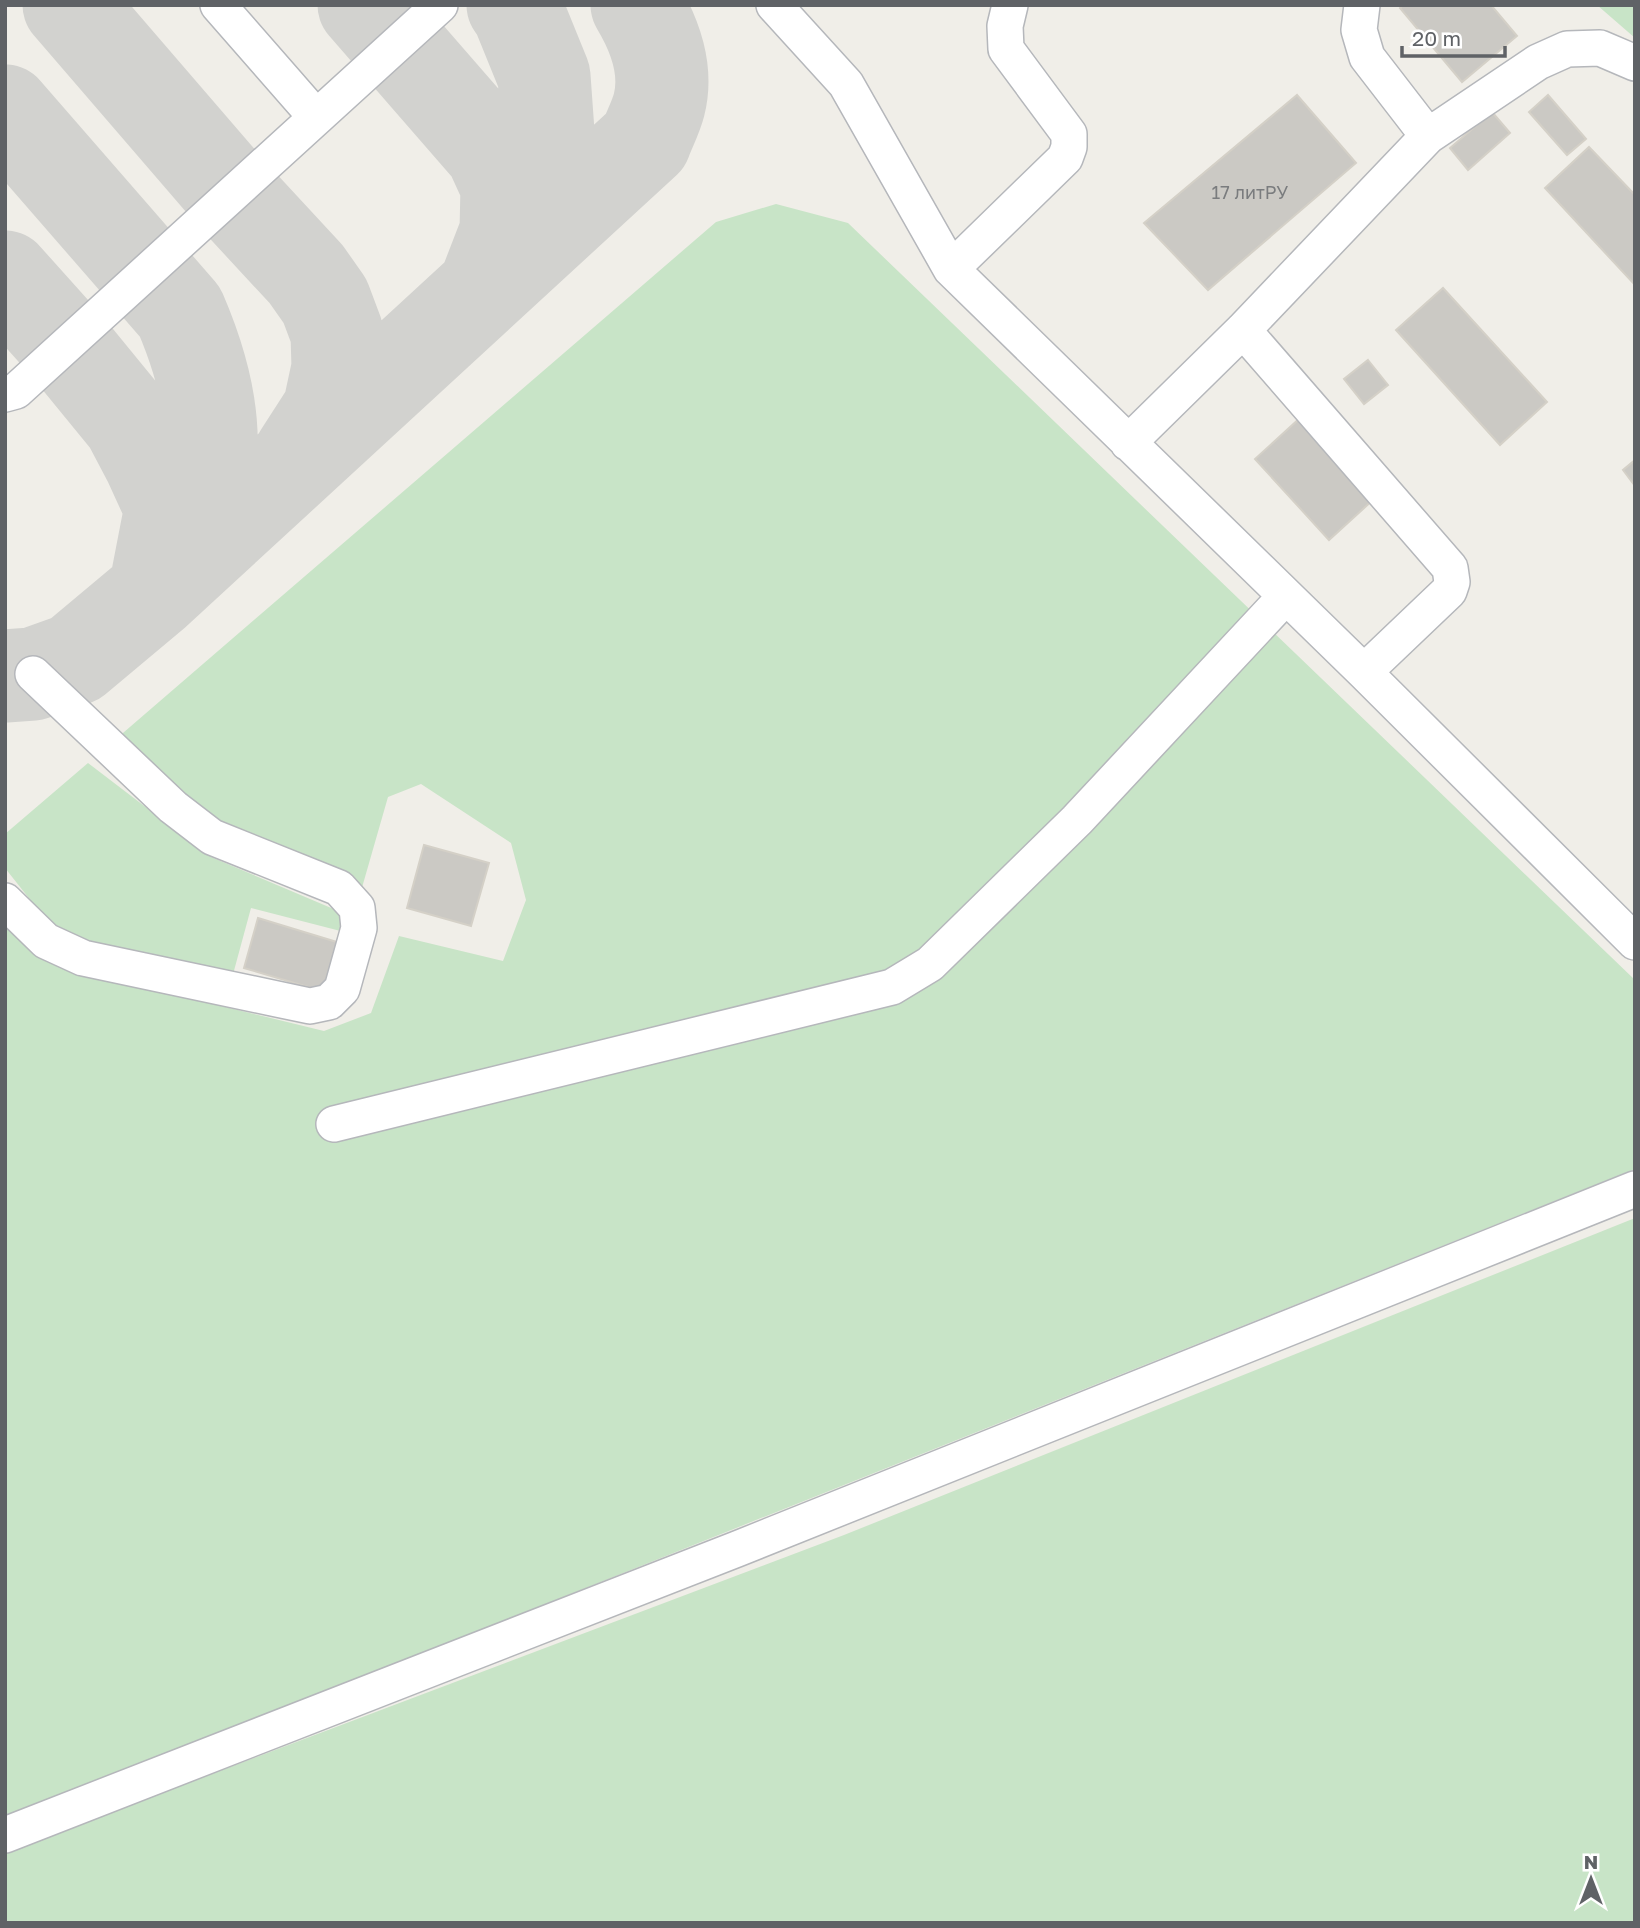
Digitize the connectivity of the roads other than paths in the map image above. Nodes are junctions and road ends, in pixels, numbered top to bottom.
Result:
1 (218, 5) edge
2 (440, 5) edge
3 (774, 5) edge
4 (1010, 5) edge
5 (1362, 5) edge
6 (1635, 63) edge
7 (316, 117) junction
8 (1428, 136) junction
9 (951, 269) junction
10 (1243, 330) junction
11 (5, 394) edge
12 (1128, 443) junction
13 (1286, 596) junction
14 (1364, 672) junction
15 (33, 674) dead end
16 (5, 901) edge
17 (1635, 942) edge
18 (334, 1124) dead end
19 (1635, 1189) edge
20 (5, 1835) edge

1 - 7 lane
2 - 7 lane
3 - 9 lane
4 - 9 lane
5 - 8 lane
6 - 8 lane
7 - 11 lane
8 - 10 lane
9 - 12 lane
10 - 12 lane
10 - 14 lane
12 - 13 lane
13 - 14 lane
13 - 18 lane
14 - 17 lane
15 - 16 lane
19 - 20 lane

